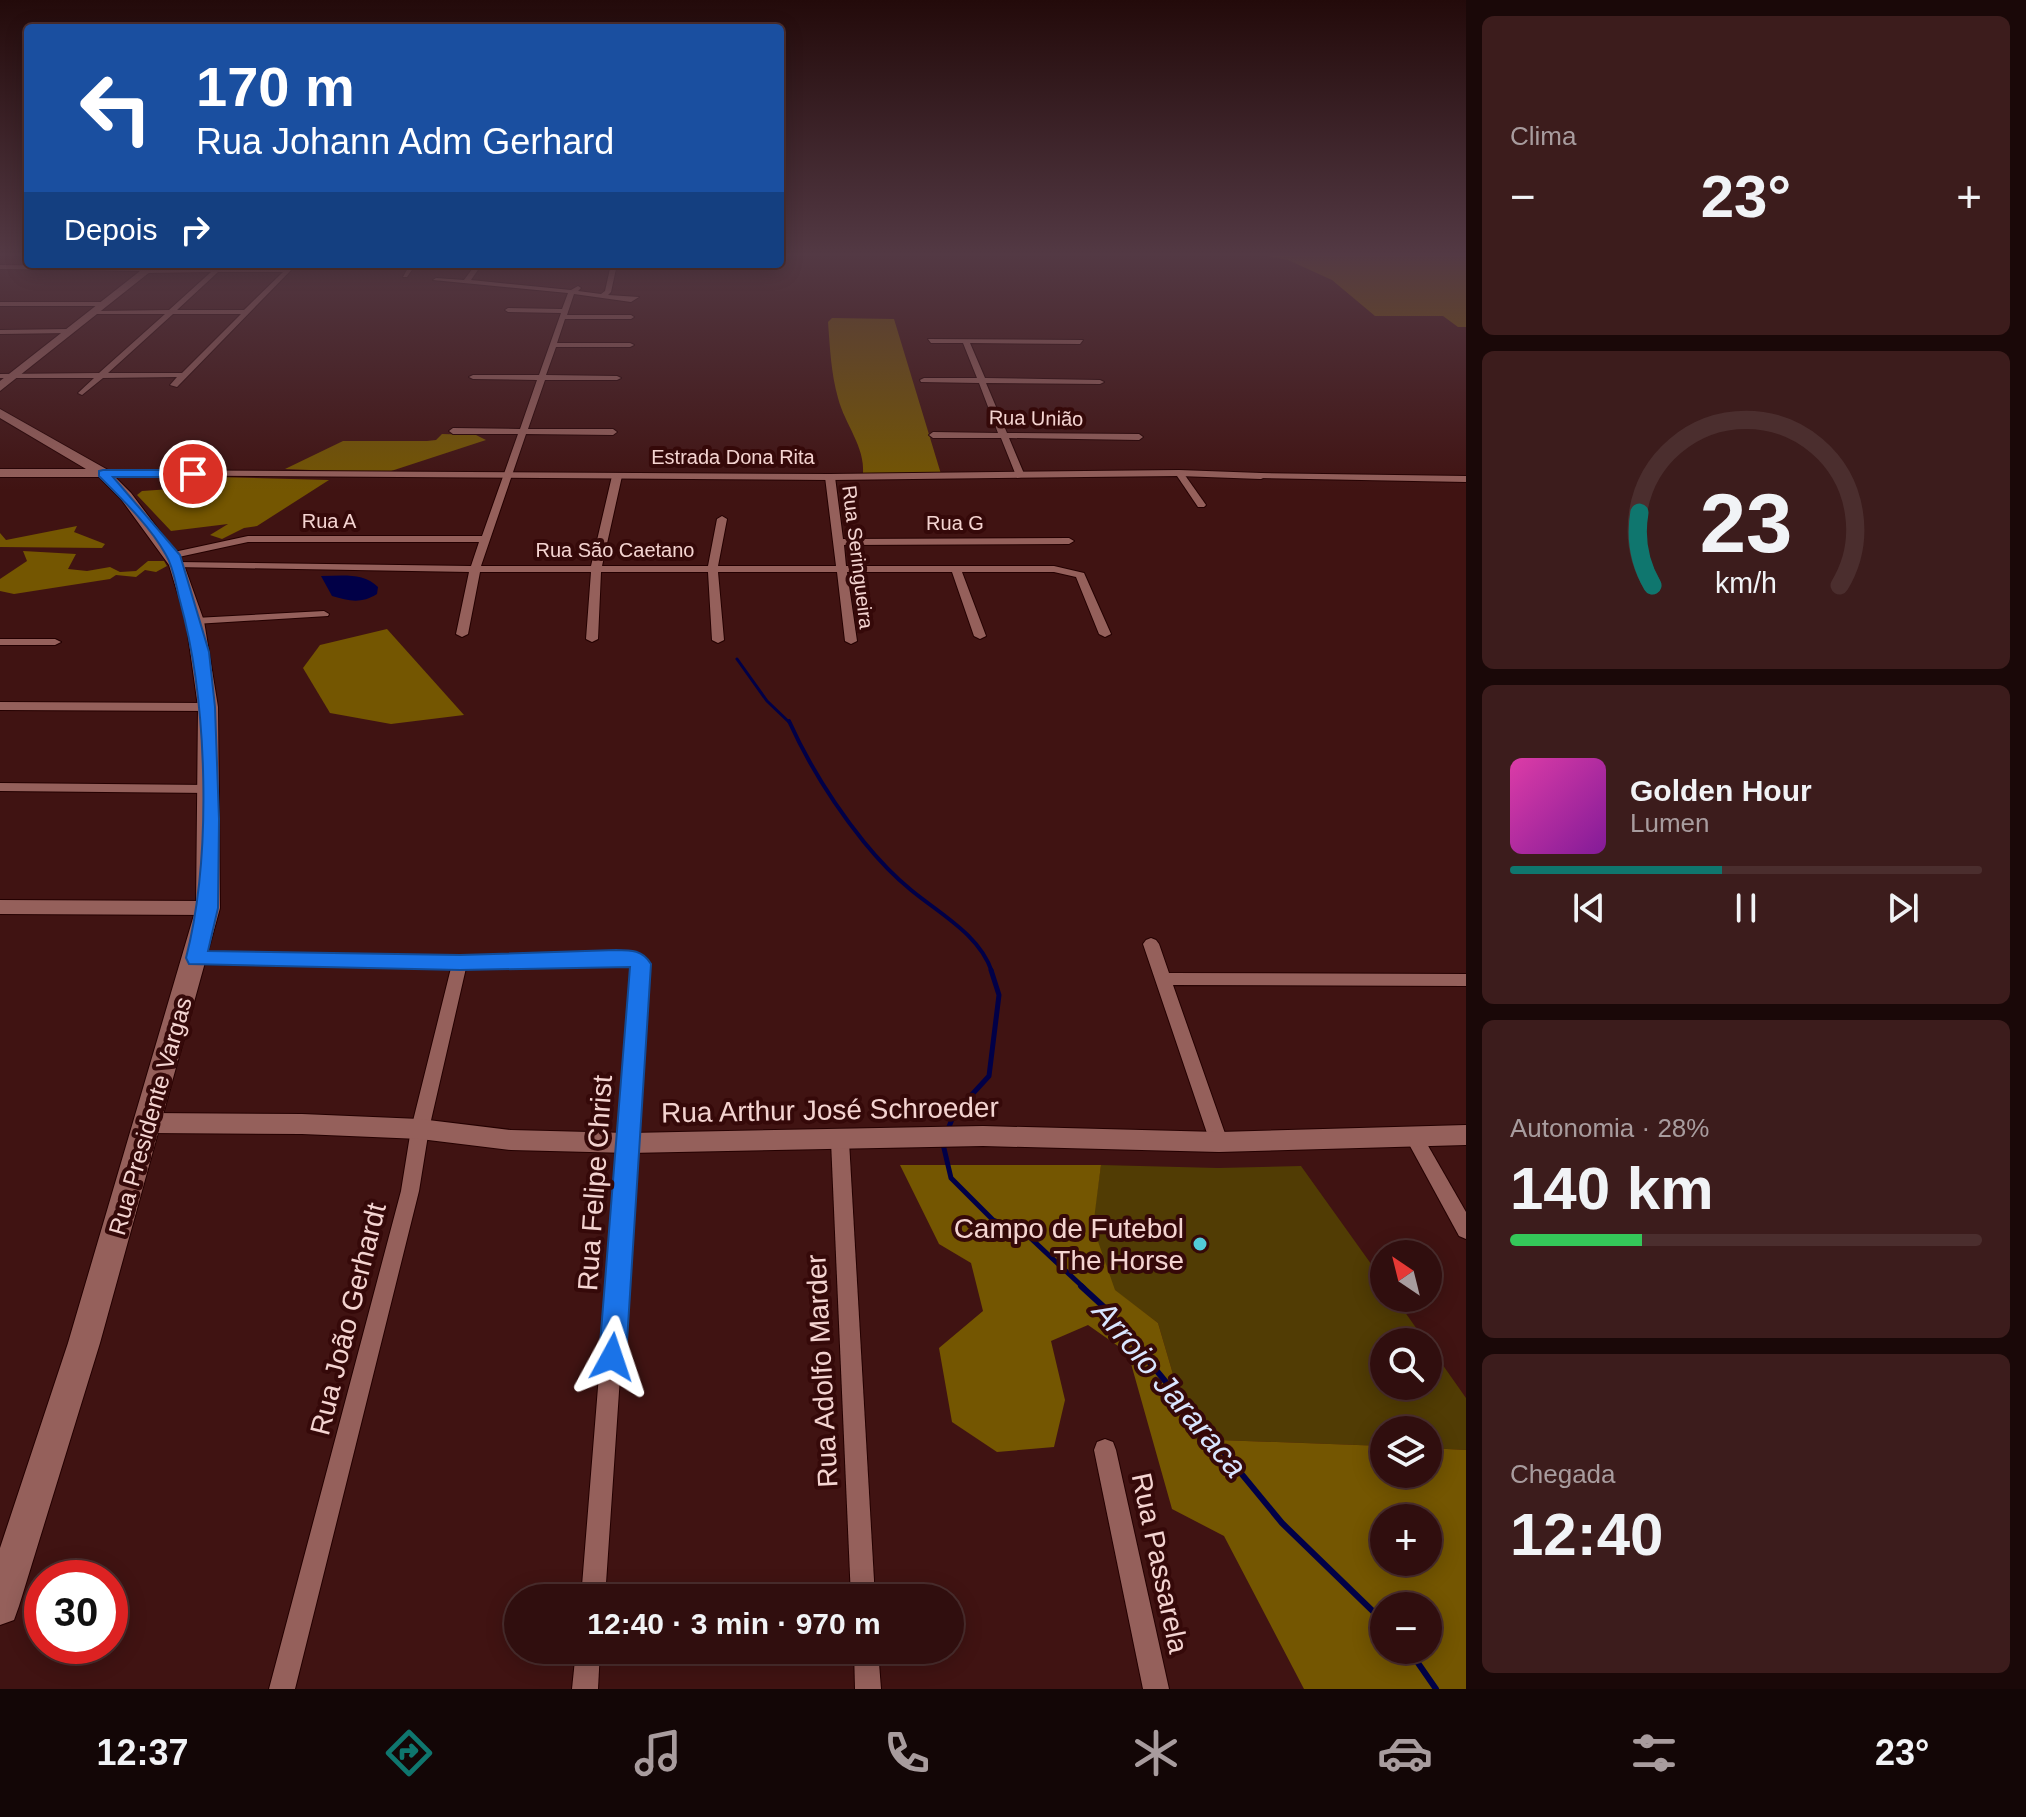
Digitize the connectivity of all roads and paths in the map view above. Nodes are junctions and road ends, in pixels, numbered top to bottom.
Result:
1 (69, 332) edge
2 (150, 332) edge
3 (226, 332) edge
4 (558, 332) edge
5 (931, 341) dead end
6 (966, 342) junction
7 (1080, 342) dead end
8 (553, 345) junction
9 (630, 345) dead end
10 (182, 375) junction
11 (0, 376) edge
12 (13, 376) junction
13 (101, 376) junction
14 (473, 377) dead end
15 (542, 378) junction
16 (617, 378) dead end
17 (924, 380) dead end
18 (982, 381) junction
19 (1100, 382) dead end
20 (174, 385) dead end
21 (0, 387) edge
22 (82, 393) dead end
23 (0, 413) edge
24 (453, 431) dead end
25 (525, 431) junction
26 (613, 432) dead end
27 (933, 435) dead end
28 (1003, 435) junction
29 (1139, 437) dead end
30 (0, 473) edge
31 (103, 473) junction
32 (1179, 473) junction
33 (510, 475) junction
34 (617, 476) junction
35 (1020, 476) junction
36 (1261, 476) joint
37 (830, 477) junction
38 (1466, 479) edge
39 (1201, 505) dead end
40 (722, 519) dead end
41 (487, 539) junction
42 (1069, 541) dead end
43 (841, 542) junction
44 (175, 560) junction
45 (596, 568) junction
46 (713, 568) junction
47 (841, 568) junction
48 (475, 569) junction
49 (956, 570) junction
50 (324, 614) dead end
51 (195, 621) junction
52 (462, 634) dead end
53 (1105, 634) dead end
54 (980, 636) dead end
55 (592, 639) dead end
56 (718, 640) dead end
57 (851, 641) dead end
58 (0, 642) edge
59 (55, 642) dead end
60 (0, 706) edge
61 (208, 707) junction
62 (0, 787) edge
63 (210, 789) junction
64 (0, 907) edge
65 (208, 908) junction
66 (1151, 944) dead end
67 (196, 958) junction
68 (460, 962) junction
69 (1164, 979) junction
70 (1466, 980) edge
71 (148, 1123) junction
72 (420, 1129) junction
73 (1413, 1135) junction
74 (1466, 1135) edge
75 (840, 1141) junction
76 (1219, 1142) junction
77 (629, 1143) junction
78 (1466, 1230) edge
79 (1105, 1450) dead end
80 (594, 1584) edge
81 (862, 1584) edge
82 (0, 1606) edge
83 (587, 1664) edge
84 (867, 1664) edge
85 (282, 1689) edge
86 (585, 1689) edge
87 (868, 1689) edge
88 (1156, 1689) edge

1 - 12 main road
2 - 13 street
3 - 10 street
4 - 8 street
5 - 6 street
6 - 7 street
6 - 18 street
8 - 9 street
8 - 15 street
10 - 13 street
10 - 20 street
11 - 12 street
12 - 13 street
12 - 21 main road
13 - 22 street
14 - 15 street
15 - 16 street
15 - 25 street
17 - 18 street
18 - 19 street
18 - 28 street
23 - 31 main road, Rua Presidente Vargas
24 - 25 street
25 - 26 street
25 - 33 street
27 - 28 street, Rua União
28 - 29 street, Rua União
28 - 35 street
30 - 31 main road, Estrada Dona Rita
31 - 33 street, Estrada Dona Rita
31 - 44 main road, Rua Presidente Vargas
32 - 35 street, Estrada Dona Rita
32 - 36 street, Estrada Dona Rita
32 - 39 street
33 - 34 street, Estrada Dona Rita
33 - 41 street
34 - 37 street, Estrada Dona Rita
34 - 45 street
35 - 37 street, Estrada Dona Rita
36 - 38 street, Estrada Dona Rita
37 - 43 street, Rua Seringueira
40 - 46 street
41 - 44 street, Rua A
41 - 48 street
42 - 43 street, Rua G
43 - 47 street, Rua Seringueira
44 - 48 street, Rua São Caetano
44 - 51 main road, Rua Presidente Vargas
45 - 46 street, Rua São Caetano
45 - 48 street, Rua São Caetano
45 - 55 street
46 - 47 street, Rua São Caetano
46 - 56 street
47 - 49 street, Rua São Caetano
47 - 57 street, Rua Seringueira
48 - 52 street
49 - 53 street, Rua São Caetano
49 - 54 street
50 - 51 street
51 - 61 main road, Rua Presidente Vargas
58 - 59 street
60 - 61 street
61 - 63 main road, Rua Presidente Vargas
62 - 63 street
63 - 65 main road, Rua Presidente Vargas
64 - 65 street
65 - 67 main road, Rua Presidente Vargas
66 - 69 street
67 - 68 street
67 - 71 main road, Rua Presidente Vargas
68 - 72 street, Rua João Gerhardt
68 - 77 street, Rua Felipe Christ
69 - 70 street
69 - 76 street
71 - 72 street, Rua Arthur José Schroeder
71 - 82 main road, Rua Presidente Vargas
72 - 77 street, Rua Arthur José Schroeder
72 - 85 street, Rua João Gerhardt
73 - 74 street, Rua Arthur José Schroeder
73 - 76 street, Rua Arthur José Schroeder
73 - 78 street
75 - 76 street, Rua Arthur José Schroeder
75 - 77 street, Rua Arthur José Schroeder
75 - 81 street, Rua Adolfo Marder
77 - 80 street, Rua Felipe Christ
79 - 88 street, Rua Passarela
83 - 86 street
84 - 87 street

